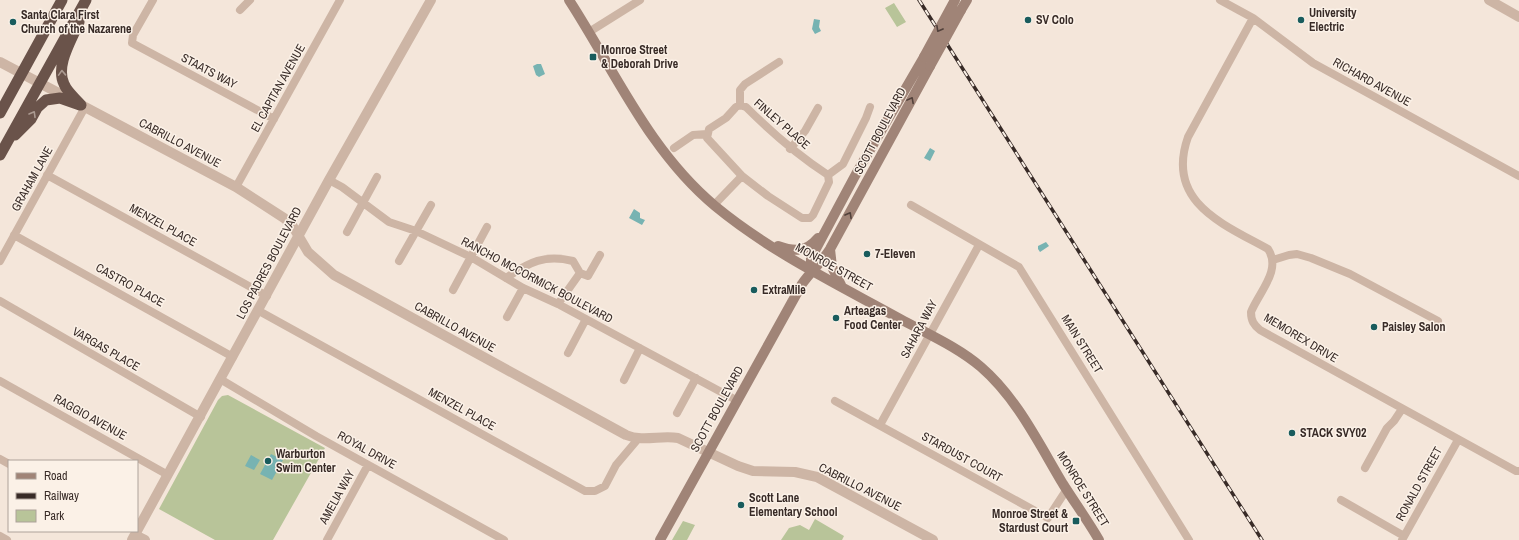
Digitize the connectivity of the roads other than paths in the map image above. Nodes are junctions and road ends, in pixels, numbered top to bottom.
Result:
1 (62, 0) edge
2 (87, 0) edge
3 (153, 0) edge
4 (250, 0) edge
5 (431, 0) edge
6 (569, 0) edge
7 (640, 0) edge
8 (955, 0) edge
9 (967, 0) edge
10 (1220, 0) edge
11 (1489, 0) edge
12 (337, 1) edge
13 (240, 10) dead end
14 (1519, 16) edge
15 (1253, 18) junction
16 (589, 32) junction
17 (0, 62) edge
18 (779, 62) dead end
19 (22, 73) junction
20 (40, 82) junction
21 (740, 105) junction
22 (83, 106) junction
23 (870, 107) dead end
24 (818, 108) dead end
25 (0, 113) edge
26 (274, 119) junction
27 (707, 134) junction
28 (7, 143) junction
29 (674, 148) dead end
30 (790, 149) junction
31 (0, 155) edge
32 (47, 175) junction
33 (742, 176) junction
34 (828, 176) junction
35 (1519, 176) edge
36 (377, 177) dead end
37 (329, 180) junction
38 (236, 188) junction
39 (363, 202) junction
40 (431, 205) dead end
41 (714, 205) junction
42 (911, 205) dead end
43 (828, 226) junction
44 (487, 227) dead end
45 (416, 231) junction
46 (347, 232) dead end
47 (14, 235) junction
48 (298, 236) junction
49 (763, 242) junction
50 (979, 245) junction
51 (830, 249) junction
52 (600, 255) dead end
53 (471, 257) junction
54 (1273, 260) junction
55 (0, 261) edge
56 (399, 261) dead end
57 (811, 270) junction
58 (580, 273) junction
59 (506, 278) junction
60 (841, 286) junction
61 (523, 288) junction
62 (453, 290) dead end
63 (267, 296) junction
64 (0, 301) edge
65 (558, 304) junction
66 (259, 310) junction
67 (507, 317) dead end
68 (586, 319) junction
69 (1438, 321) dead end
70 (929, 335) junction
71 (640, 348) junction
72 (568, 353) dead end
73 (233, 357) junction
74 (696, 378) junction
75 (220, 380) junction
76 (624, 380) dead end
77 (0, 381) edge
78 (736, 400) junction
79 (835, 401) dead end
80 (1402, 409) junction
81 (678, 413) dead end
82 (201, 416) junction
83 (880, 425) junction
84 (638, 439) junction
85 (1458, 440) junction
86 (708, 452) junction
87 (368, 465) junction
88 (1365, 468) dead end
89 (1518, 471) edge
90 (168, 475) junction
91 (1067, 489) junction
92 (1340, 500) dead end
93 (138, 525) edge
94 (132, 535) edge
95 (0, 536) edge
96 (494, 538) edge
97 (1403, 538) edge
98 (7, 540) edge
99 (145, 540) edge
100 (327, 540) edge
101 (504, 540) edge
102 (660, 540) edge
103 (933, 540) edge
104 (1099, 540) edge
105 (1190, 540) edge

1 - 19 highway
2 - 20 highway
22 -> 2 highway
3 - 26 street, STAATS WAY
4 - 13 street
5 - 37 street, LOS PADRES BOULEVARD
6 - 16 main road, MONROE STREET
7 - 16 street
8 -> 43 main road, SCOTT BOULEVARD, bridge
51 -> 9 main road, SCOTT BOULEVARD, bridge
10 - 15 street, RICHARD AVENUE
11 - 14 street
12 - 26 street, EL CAPITAN AVENUE
15 - 35 street, RICHARD AVENUE
15 - 54 street
16 - 41 main road, MONROE STREET
17 - 19 street, CABRILLO AVENUE
18 - 21 street
19 - 20 street, CABRILLO AVENUE
19 - 25 highway
20 - 22 street, CABRILLO AVENUE
20 - 28 highway
21 - 27 street
21 - 30 street, FINLEY PLACE
28 -> 22 highway
22 - 32 street, GRAHAM LANE
22 - 38 street, CABRILLO AVENUE
23 - 34 street
24 - 30 street
26 - 38 street, EL CAPITAN AVENUE
27 - 29 street
27 - 33 street
28 - 31 highway
30 - 34 street, FINLEY PLACE
32 - 47 street, GRAHAM LANE
32 - 63 street, MENZEL PLACE
33 - 34 street
33 - 41 street
36 - 39 street
37 - 39 street, RANCHO MCCORMICK BOULEVARD
37 - 48 street, LOS PADRES BOULEVARD
38 - 48 street, CABRILLO AVENUE
39 - 45 street, RANCHO MCCORMICK BOULEVARD
39 - 46 street
40 - 45 street
41 - 49 main road, MONROE STREET
42 - 50 street, MAIN STREET
43 - 49 main road
43 - 57 main road, SCOTT BOULEVARD
44 - 53 street
45 - 53 street, RANCHO MCCORMICK BOULEVARD
45 - 56 street
47 - 55 street, GRAHAM LANE
47 - 73 street, CASTRO PLACE
48 - 63 street, LOS PADRES BOULEVARD
48 - 84 street, CABRILLO AVENUE
49 - 57 main road, MONROE STREET
50 - 70 street, SAHARA WAY
50 - 105 street, MAIN STREET
51 - 57 main road, SCOTT BOULEVARD
51 - 60 main road
52 - 58 street
53 - 59 street, RANCHO MCCORMICK BOULEVARD
53 - 62 street
54 - 69 street
54 - 80 street, MEMOREX DRIVE
57 - 60 main road, MONROE STREET
57 - 78 main road, SCOTT BOULEVARD
58 - 59 street
58 - 65 street
59 - 61 street, RANCHO MCCORMICK BOULEVARD
60 - 70 main road, MONROE STREET
61 - 65 street, RANCHO MCCORMICK BOULEVARD
61 - 67 street
63 - 66 street, LOS PADRES BOULEVARD
64 - 82 street, VARGAS PLACE
65 - 68 street, RANCHO MCCORMICK BOULEVARD
66 - 73 street, LOS PADRES BOULEVARD
66 - 84 street, MENZEL PLACE
68 - 71 street, RANCHO MCCORMICK BOULEVARD
68 - 72 street
70 - 83 street, SAHARA WAY
70 - 91 main road, MONROE STREET
71 - 74 street, RANCHO MCCORMICK BOULEVARD
71 - 76 street
73 - 75 street, LOS PADRES BOULEVARD
74 - 78 street, RANCHO MCCORMICK BOULEVARD
74 - 81 street
75 - 82 street, LOS PADRES BOULEVARD
75 - 87 street, ROYAL DRIVE
77 - 90 street, RAGGIO AVENUE
78 - 86 main road, SCOTT BOULEVARD
79 - 83 street, STARDUST COURT
80 - 85 street, MEMOREX DRIVE
80 - 88 street
82 - 90 street, LOS PADRES BOULEVARD
83 - 91 street, STARDUST COURT
84 - 86 street, CABRILLO AVENUE
85 - 89 street, MEMOREX DRIVE
85 - 97 street, RONALD STREET
86 - 102 main road, SCOTT BOULEVARD
86 - 103 street, CABRILLO AVENUE
87 - 96 street, ROYAL DRIVE
87 - 100 street, AMELIA WAY
90 - 93 street, LOS PADRES BOULEVARD
91 - 104 main road, MONROE STREET
92 - 97 street
94 - 99 street
95 - 98 street
96 - 101 street, ROYAL DRIVE

